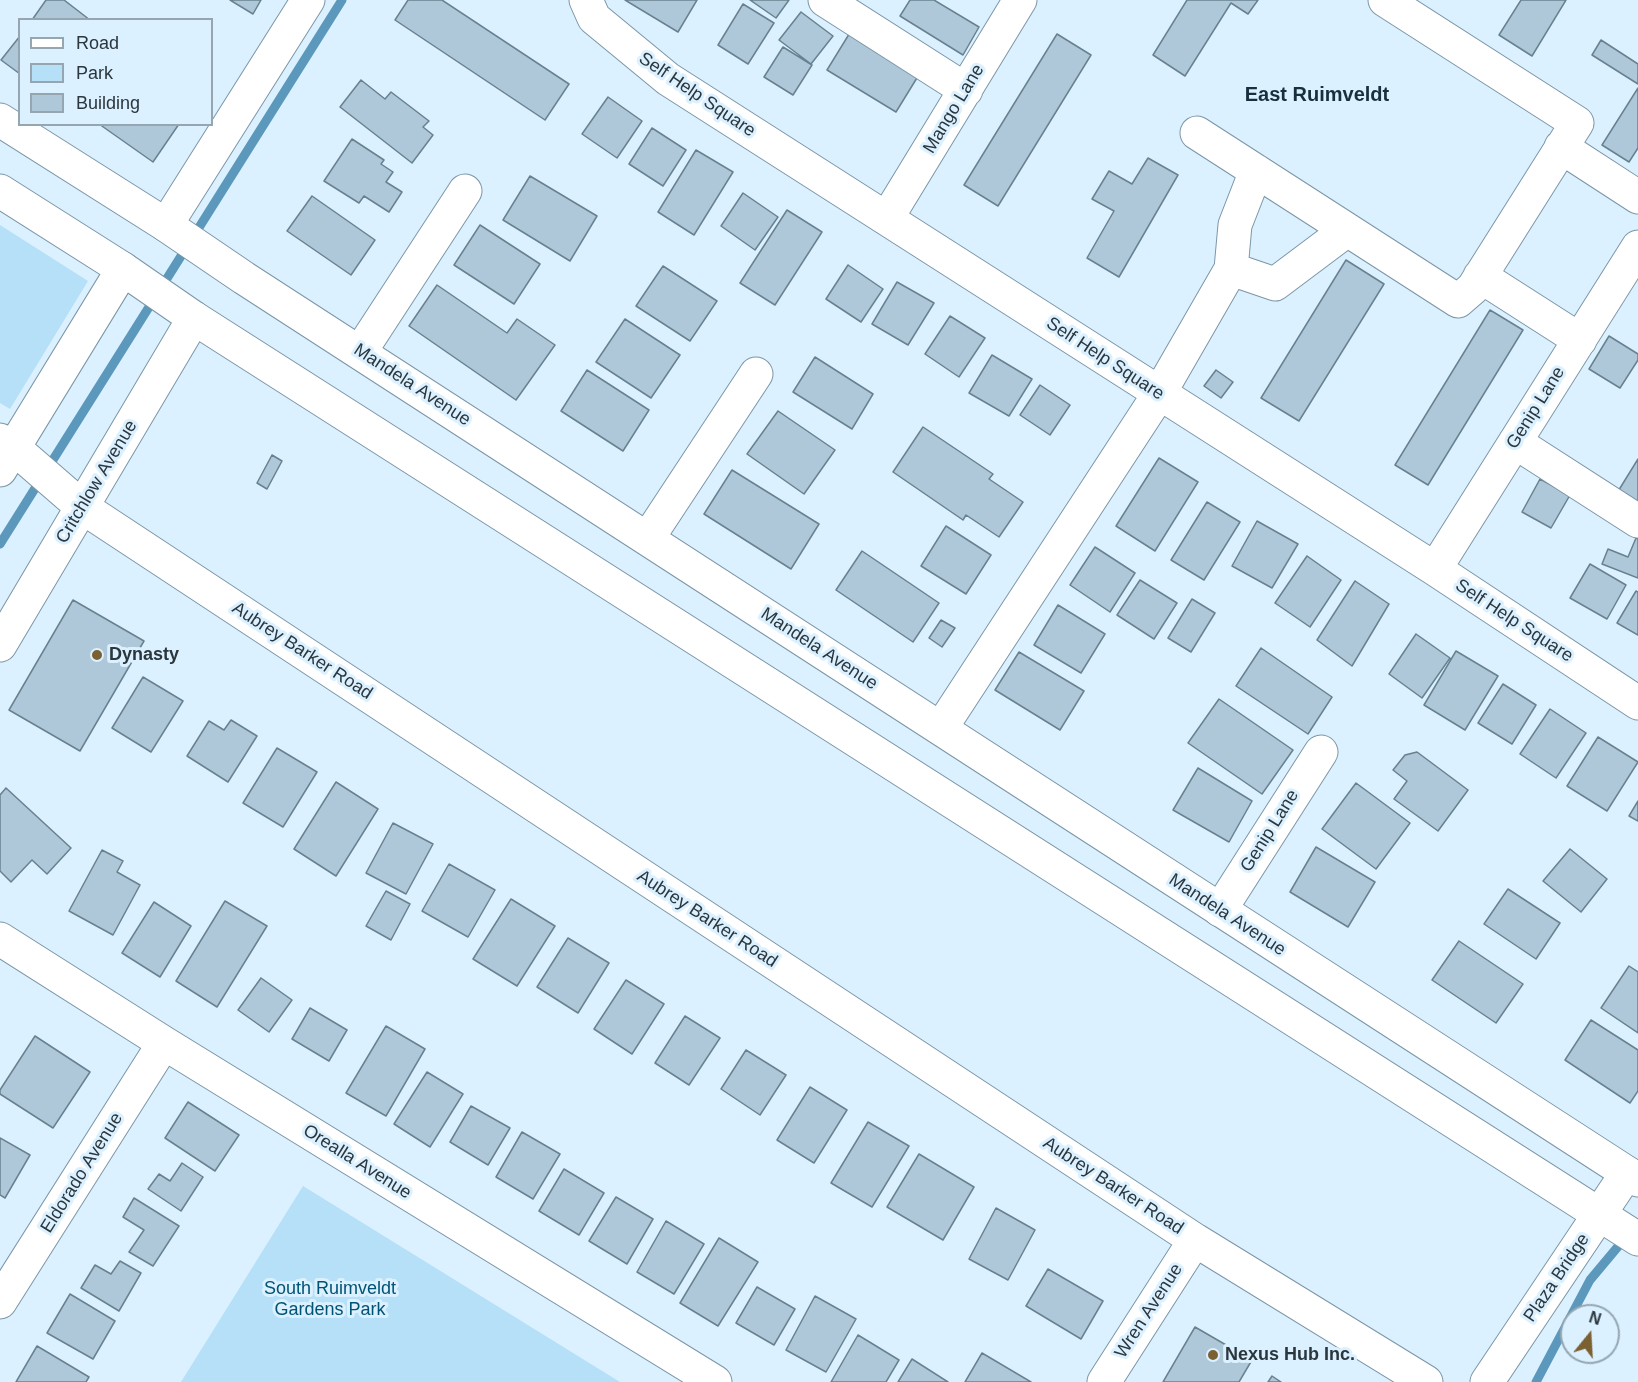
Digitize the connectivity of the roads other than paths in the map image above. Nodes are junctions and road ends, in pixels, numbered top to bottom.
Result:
1 (308, 0) edge
2 (586, 0) edge
3 (825, 0) edge
4 (1020, 0) edge
5 (1385, 0) edge
6 (966, 90) junction
7 (0, 120) edge
8 (1197, 133) dead end
9 (1561, 147) junction
10 (1256, 171) junction
11 (0, 191) edge
12 (465, 191) dead end
13 (1638, 197) edge
14 (887, 218) junction
15 (166, 225) junction
16 (1347, 230) junction
17 (1633, 268) edge
18 (123, 269) junction
19 (1231, 269) junction
20 (1480, 276) junction
21 (194, 318) junction
22 (1580, 340) junction
23 (360, 352) junction
24 (756, 374) dead end
25 (1159, 394) junction
26 (1515, 442) junction
27 (9, 454) edge
28 (76, 501) junction
29 (1638, 521) edge
30 (648, 538) junction
31 (1435, 569) junction
32 (0, 645) edge
33 (1638, 703) edge
34 (942, 728) junction
35 (1321, 752) dead end
36 (1220, 910) junction
37 (0, 939) edge
38 (164, 1043) junction
39 (1632, 1177) edge
40 (1599, 1214) junction
41 (1638, 1239) edge
42 (1195, 1240) junction
43 (0, 1302) edge
44 (715, 1382) edge
45 (1104, 1382) edge
46 (1426, 1382) edge
47 (1487, 1382) edge

1 - 15 street
2 - 14 street, Self Help Square
3 - 6 street
4 - 6 street, Mango Lane
5 - 9 street
6 - 14 street, Mango Lane
7 - 15 street, Mandela Avenue
8 - 10 street
9 - 13 street
9 - 20 street
10 - 16 street
10 - 19 street
11 - 18 street
12 - 23 street
14 - 25 street, Self Help Square
15 - 23 street, Mandela Avenue
16 - 19 street
16 - 20 street
17 - 22 street, Genip Lane
18 - 21 street
18 - 27 street
19 - 25 street
20 - 22 street
21 - 28 street, Critchlow Avenue
21 - 40 street
22 - 26 street, Genip Lane
23 - 30 street, Mandela Avenue
24 - 30 street
25 - 31 street, Self Help Square
25 - 34 street
26 - 29 street
26 - 31 street, Genip Lane
27 - 28 street, Aubrey Barker Road
28 - 32 street, Critchlow Avenue
28 - 42 street, Aubrey Barker Road
30 - 34 street, Mandela Avenue
31 - 33 street, Self Help Square
34 - 36 street, Mandela Avenue
35 - 36 street, Genip Lane
36 - 39 street, Mandela Avenue
37 - 38 street, Orealla Avenue
38 - 43 street, Eldorado Avenue
38 - 44 street, Orealla Avenue
39 - 40 street, Plaza Bridge
40 - 41 street
40 - 47 street, Plaza Bridge
42 - 45 street, Wren Avenue
42 - 46 street, Aubrey Barker Road

